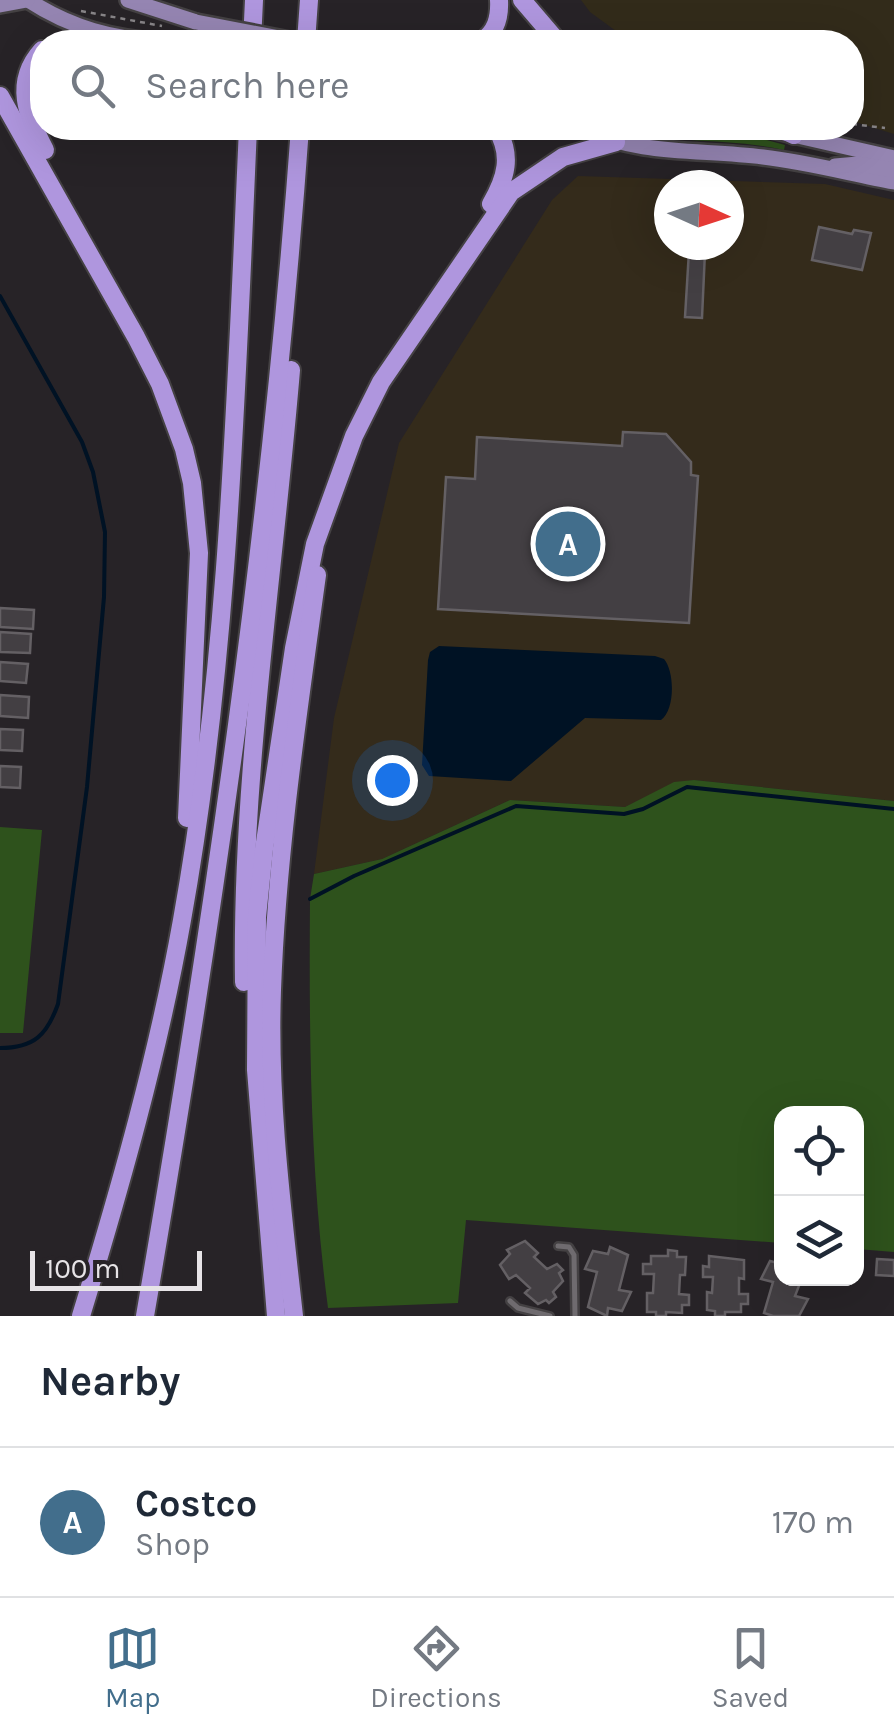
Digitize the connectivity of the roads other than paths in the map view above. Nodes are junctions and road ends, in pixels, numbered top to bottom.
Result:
1 (28, 0) edge
2 (128, 0) edge
3 (254, 0) edge
4 (309, 0) edge
5 (499, 0) edge
6 (522, 0) edge
7 (0, 6) edge
8 (85, 30) edge
9 (240, 30) edge
10 (253, 30) edge
11 (307, 30) edge
12 (493, 30) edge
13 (548, 30) edge
14 (30, 64) edge
15 (0, 96) edge
16 (30, 118) edge
17 (42, 140) edge
18 (247, 140) edge
19 (301, 140) edge
20 (302, 140) edge
21 (504, 140) edge
22 (611, 140) edge
23 (822, 140) edge
24 (616, 142) junction
25 (894, 158) edge
26 (821, 168) junction
27 (894, 170) edge
28 (894, 182) edge
29 (444, 288) junction
30 (160, 384) junction
31 (322, 528) junction
32 (182, 918) junction
33 (558, 1246) dead end
34 (510, 1301) dead end
35 (79, 1316) edge
36 (146, 1316) edge
37 (272, 1316) edge
38 (294, 1316) edge
39 (550, 1316) edge
40 (576, 1316) edge

1 - 7 main road
1 - 8 main road
2 - 9 main road, bridge
3 - 10 highway
4 - 11 highway
5 - 12 highway
6 - 13 highway
14 - 16 highway
15 - 30 highway
17 - 30 highway
18 - 32 highway
19 - 36 highway
20 - 37 highway
21 - 29 highway
22 - 24 main road
23 - 25 main road
24 - 26 main road
24 - 29 highway
26 - 27 main road
26 - 28 main road
29 - 31 highway
30 - 32 highway
31 - 37 highway
31 - 38 highway
32 - 35 highway
33 - 40 lane
34 - 39 lane

